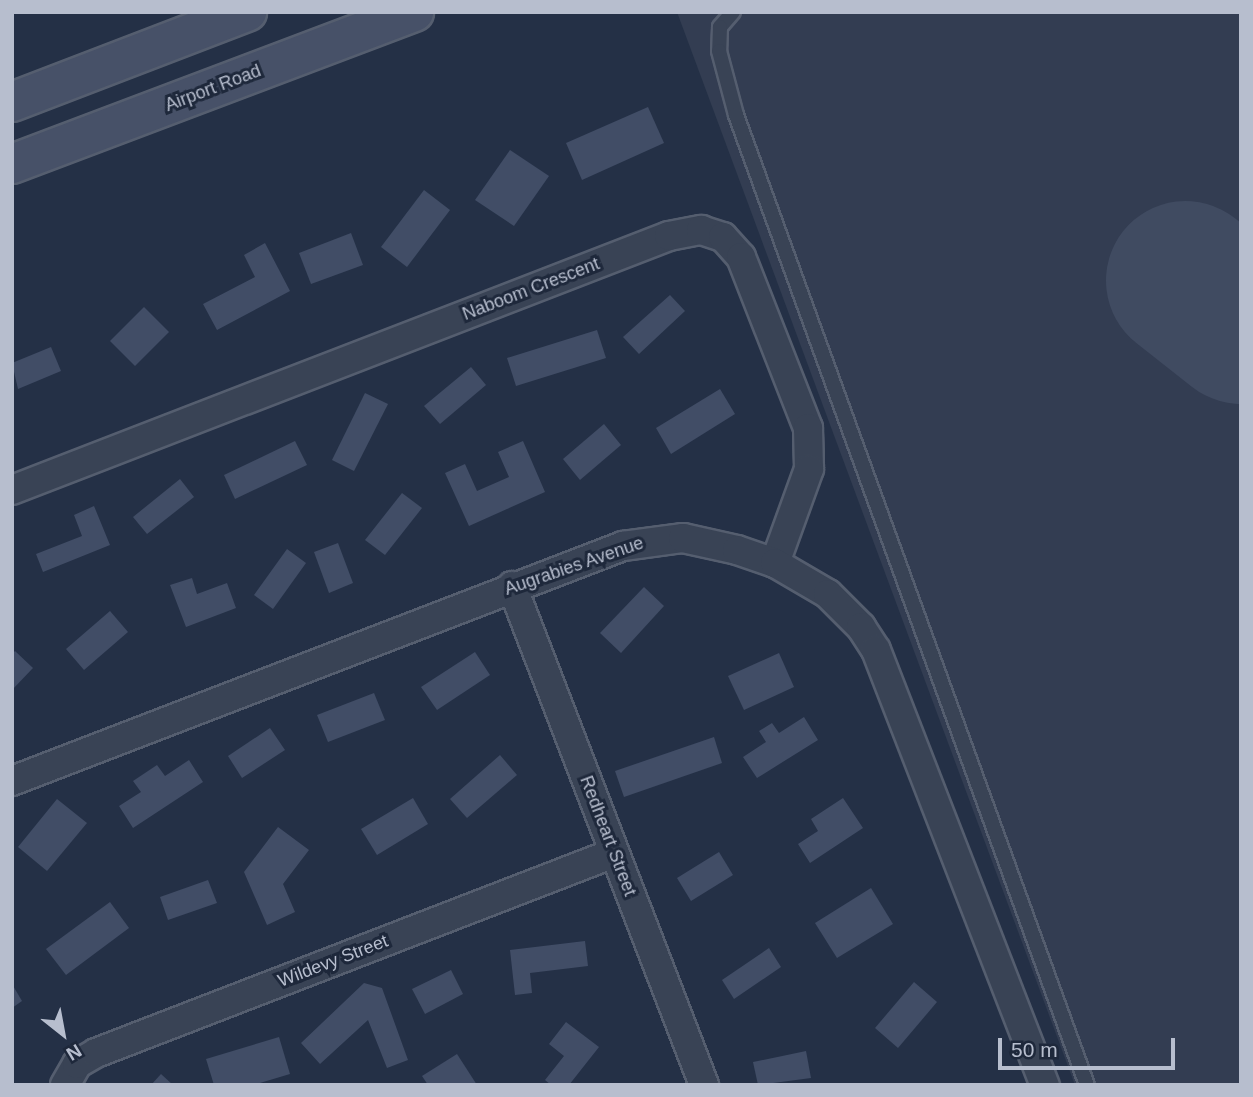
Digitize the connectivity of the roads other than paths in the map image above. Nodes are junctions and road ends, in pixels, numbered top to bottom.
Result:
1 (247, 12) edge
2 (414, 12) edge
3 (733, 12) edge
4 (12, 102) edge
5 (12, 164) edge
6 (12, 490) edge
7 (775, 563) junction
8 (512, 586) junction
9 (12, 782) edge
10 (614, 853) junction
11 (65, 1085) edge
12 (705, 1085) edge
13 (1045, 1085) edge
14 (1087, 1085) edge

1 - 4 main road
2 - 5 main road, Airport Road
3 - 14 lane
6 - 7 street, Naboom Crescent
7 - 8 street, Augrabies Avenue
7 - 13 street, Augrabies Avenue
8 - 9 street, Augrabies Avenue
8 - 10 street, Redheart Street
10 - 11 street, Wildevy Street
10 - 12 street, Redheart Street

